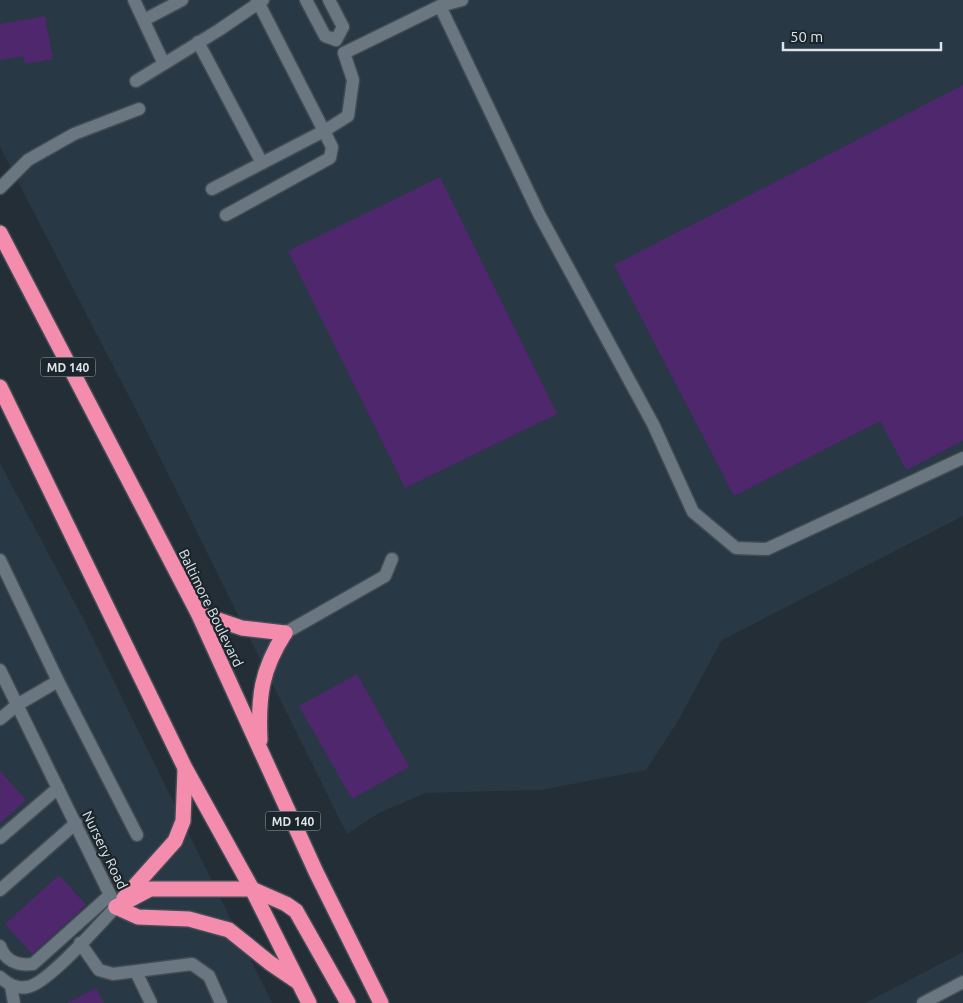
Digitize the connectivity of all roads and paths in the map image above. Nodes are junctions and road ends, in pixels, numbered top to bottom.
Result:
1 (134, 0) edge
2 (182, 0) edge
3 (306, 0) edge
4 (329, 0) edge
5 (462, 0) edge
6 (260, 1) edge
7 (440, 6) junction
8 (144, 20) junction
9 (336, 40) junction
10 (198, 42) junction
11 (344, 53) junction
12 (163, 62) junction
13 (136, 81) dead end
14 (139, 109) dead end
15 (324, 131) junction
16 (262, 163) junction
17 (0, 188) edge
18 (212, 189) dead end
19 (226, 215) dead end
20 (0, 233) edge
21 (0, 387) edge
22 (963, 458) edge
23 (392, 559) dead end
24 (0, 560) edge
25 (198, 613) junction
26 (285, 633) junction
27 (0, 670) edge
28 (58, 681) junction
29 (17, 705) junction
30 (0, 719) edge
31 (260, 748) junction
32 (185, 768) junction
33 (58, 788) junction
34 (76, 823) junction
35 (137, 835) dead end
36 (0, 838) edge
37 (252, 889) junction
38 (0, 890) edge
39 (113, 901) junction
40 (80, 944) junction
41 (0, 946) edge
42 (136, 972) junction
43 (0, 977) edge
44 (299, 982) junction
45 (963, 982) edge
46 (10, 986) junction
47 (14, 1003) edge
48 (151, 1003) edge
49 (222, 1003) edge
50 (308, 1003) edge
51 (348, 1003) edge
52 (381, 1003) edge
53 (923, 1003) edge

1 - 8 street
2 - 8 street
3 - 9 street
4 - 9 street
5 - 7 street
6 - 10 street
6 - 15 street
7 - 11 street
7 - 22 street
8 - 12 street
9 - 11 street
10 - 12 street
10 - 16 street
11 - 15 street
12 - 13 street
14 - 17 street
15 - 16 street
15 - 19 street
16 - 18 street
20 - 25 highway, Baltimore Boulevard / MD 140
21 - 32 highway
23 - 26 street
24 - 28 street
25 - 26 highway
25 - 31 highway, Baltimore Boulevard / MD 140
26 - 31 highway
27 - 29 street, Nursery Road
28 - 29 street
28 - 35 street
29 - 30 street
29 - 33 street, Nursery Road
31 - 52 highway, Baltimore Boulevard / MD 140
32 - 37 highway
32 - 39 highway
33 - 34 street, Nursery Road
33 - 36 street
34 - 38 street
34 - 39 street, Nursery Road
37 - 39 highway
37 - 44 highway
37 - 51 highway
39 - 40 street, Nursery Road
39 - 41 street
39 - 44 highway
40 - 42 street
40 - 46 street, Nursery Road
42 - 48 street
42 - 49 street
43 - 46 street
44 - 50 highway
45 - 53 street
46 - 47 street

